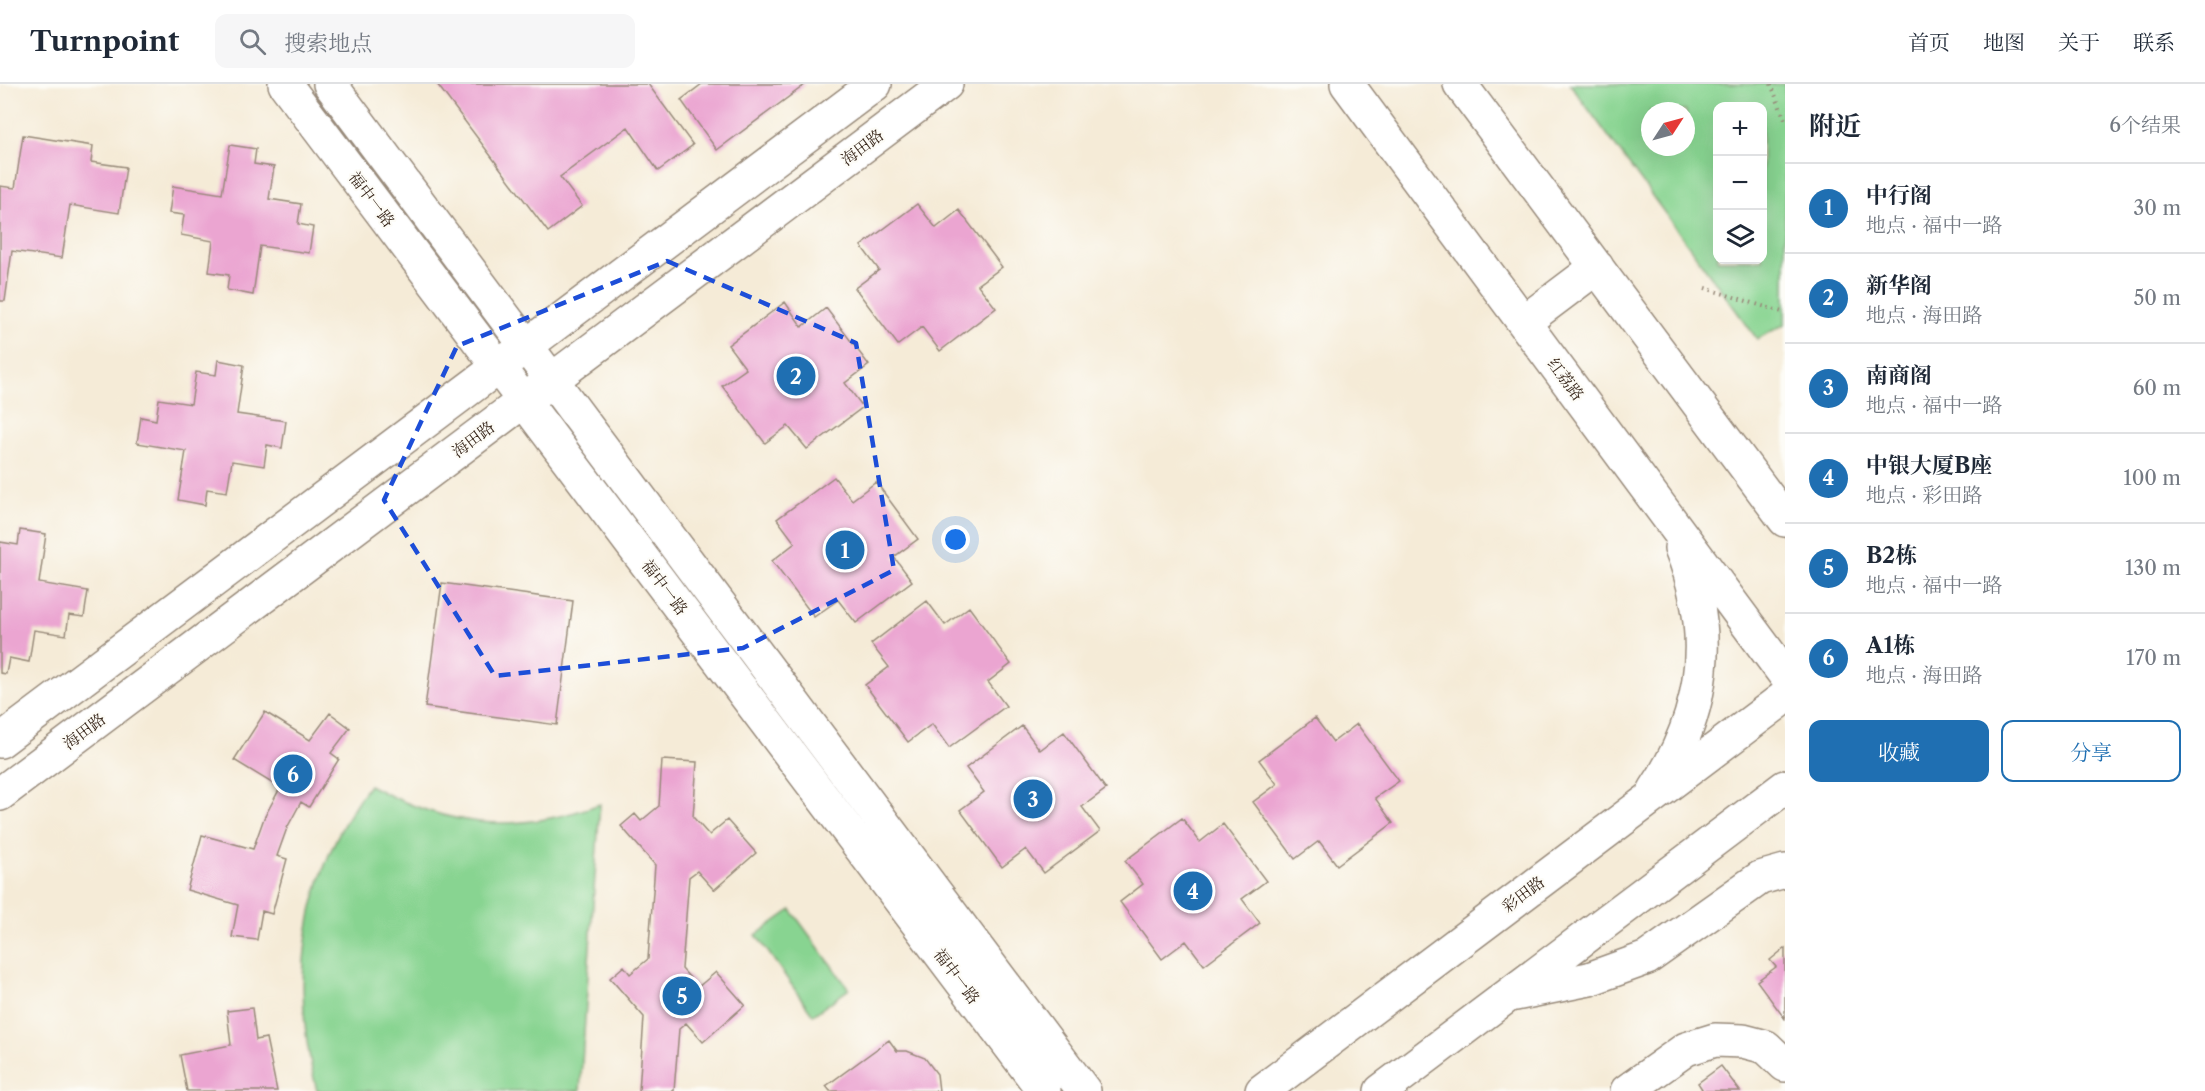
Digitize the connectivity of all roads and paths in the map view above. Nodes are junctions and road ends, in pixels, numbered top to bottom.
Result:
1 (285, 84) edge
2 (330, 84) edge
3 (875, 84) edge
4 (946, 84) edge
5 (1347, 84) edge
6 (1461, 84) edge
7 (1772, 84) edge
8 (1785, 120) edge
9 (1597, 267) junction
10 (1705, 288) dead end
11 (1785, 314) edge
12 (1524, 322) junction
13 (526, 346) junction
14 (498, 367) junction
15 (551, 380) junction
16 (524, 401) junction
17 (1746, 467) junction
18 (1653, 496) junction
19 (1785, 502) edge
20 (1785, 520) edge
21 (1785, 675) edge
22 (1785, 697) edge
23 (0, 741) edge
24 (1785, 787) edge
25 (0, 794) edge
26 (1646, 802) junction
27 (1785, 871) edge
28 (1508, 996) junction
29 (1785, 1065) edge
30 (1062, 1087) edge
31 (1262, 1091) edge
32 (1381, 1091) edge
33 (1627, 1091) edge

1 - 14 street, 福中一路
2 - 13 street, 福中一路
3 - 13 street
4 - 15 street, 海田路
5 - 12 street, 红荔路
6 - 9 street
7 - 8 path
9 - 12 street
9 - 17 street
10 - 11 path
12 - 18 street, 红荔路
13 - 14 street
13 - 15 street, 福中一路
14 - 16 street, 福中一路
14 - 23 street
15 - 16 street, 海田路
15 - 30 street, 福中一路
16 - 25 street, 海田路
16 - 30 street, 福中一路
17 - 19 street
17 - 20 street
18 - 21 street, 红荔路
18 - 26 street
22 - 26 street, 彩田路
24 - 28 street
26 - 31 street, 彩田路
27 - 28 street
28 - 32 street
29 - 33 street

